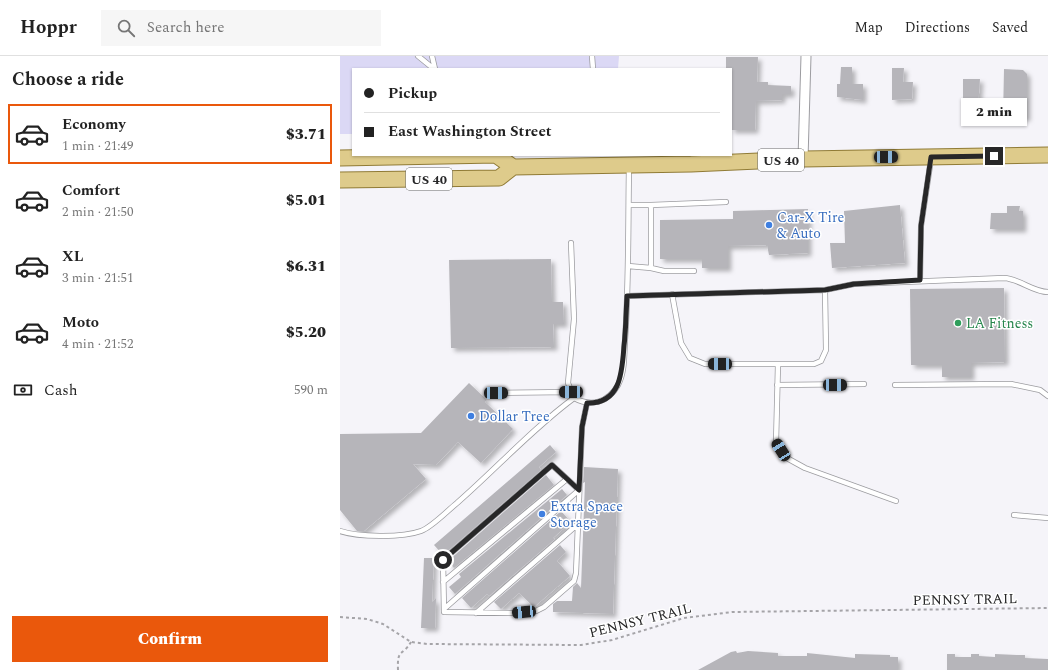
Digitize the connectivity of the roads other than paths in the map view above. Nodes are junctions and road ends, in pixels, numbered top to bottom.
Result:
1 (418, 56) edge
2 (432, 56) edge
3 (592, 56) edge
4 (806, 56) edge
5 (434, 68) edge
6 (435, 68) edge
7 (593, 68) edge
8 (1048, 155) edge
9 (444, 156) edge
10 (497, 156) edge
11 (931, 157) junction
12 (340, 158) edge
13 (803, 159) junction
14 (629, 165) junction
15 (513, 167) junction
16 (340, 180) edge
17 (726, 202) dead end
18 (629, 205) junction
19 (651, 205) junction
20 (571, 243) dead end
21 (628, 266) junction
22 (652, 268) junction
23 (694, 271) dead end
24 (920, 280) junction
25 (825, 290) junction
26 (1048, 292) edge
27 (672, 294) junction
28 (627, 296) junction
29 (778, 364) junction
30 (864, 384) dead end
31 (895, 384) dead end
32 (777, 385) junction
33 (571, 392) junction
34 (496, 393) dead end
35 (1048, 396) edge
36 (574, 398) junction
37 (587, 403) junction
38 (567, 479) junction
39 (579, 490) junction
40 (896, 501) dead end
41 (1014, 515) dead end
42 (1048, 518) edge
43 (578, 524) junction
44 (340, 531) edge
45 (443, 582) junction
46 (444, 609) junction
47 (476, 613) junction

1 - 5 lane
2 - 6 lane
3 - 7 lane
4 - 13 street
8 - 11 main road, US 40
9 - 12 main road, US 40
10 - 15 main road, US 40
11 - 13 main road, US 40
11 - 24 lane
13 - 14 main road, US 40
14 - 15 main road, US 40
14 - 18 lane
15 - 16 main road, US 40
17 - 19 lane
18 - 19 lane
18 - 21 lane
19 - 22 lane
20 - 33 lane
21 - 22 lane
21 - 28 lane
22 - 23 lane
24 - 25 lane
24 - 26 lane
25 - 27 lane
25 - 29 lane
27 - 28 lane
27 - 29 lane
28 - 37 lane
29 - 32 lane
30 - 32 lane
31 - 35 lane
32 - 40 lane
33 - 34 lane
33 - 36 lane
36 - 37 lane
36 - 44 lane
37 - 39 lane
38 - 39 lane
38 - 45 lane
38 - 45 lane
39 - 43 lane
39 - 46 lane
41 - 42 lane
43 - 47 lane
43 - 47 lane
45 - 46 lane
46 - 47 lane

